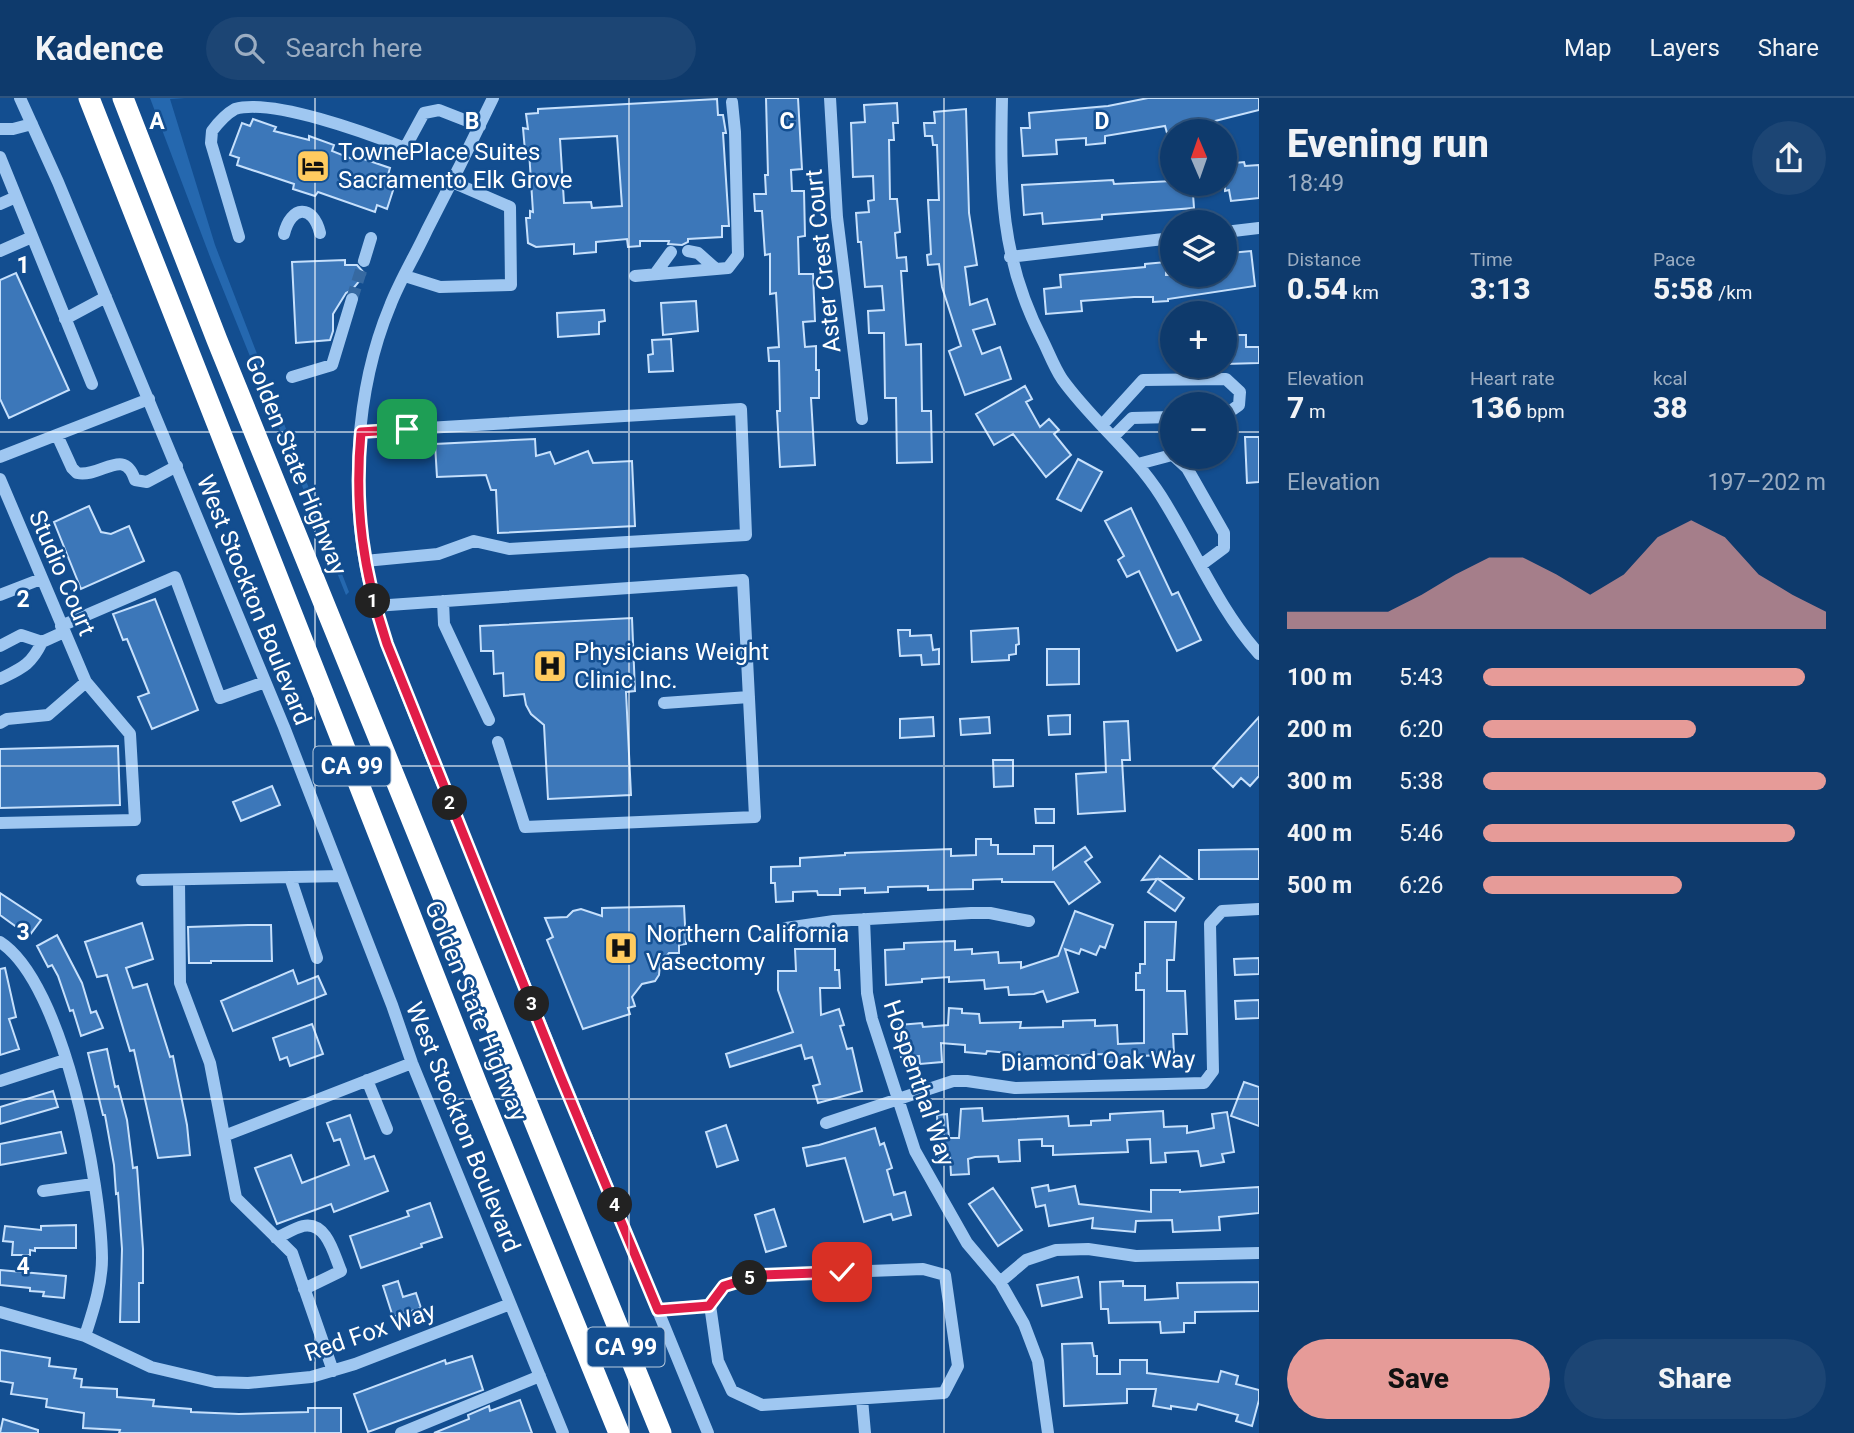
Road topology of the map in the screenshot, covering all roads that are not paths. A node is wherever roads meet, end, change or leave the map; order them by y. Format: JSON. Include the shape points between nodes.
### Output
{"nodes":[{"id":1,"x":20,"y":98,"type":"edge"},
{"id":2,"x":89,"y":98,"type":"edge"},
{"id":3,"x":123,"y":98,"type":"edge"},
{"id":4,"x":134,"y":98,"type":"edge"},
{"id":5,"x":494,"y":98,"type":"edge"},
{"id":6,"x":830,"y":98,"type":"edge"},
{"id":7,"x":1002,"y":98,"type":"edge"},
{"id":8,"x":732,"y":102,"type":"dead end"},
{"id":9,"x":32,"y":124,"type":"junction"},
{"id":10,"x":480,"y":126,"type":"junction"},
{"id":11,"x":0,"y":129,"type":"edge"},
{"id":12,"x":136,"y":133,"type":"junction"},
{"id":13,"x":0,"y":157,"type":"edge"},
{"id":14,"x":452,"y":182,"type":"junction"},
{"id":15,"x":16,"y":197,"type":"junction"},
{"id":16,"x":0,"y":204,"type":"edge"},
{"id":17,"x":1259,"y":228,"type":"edge"},
{"id":18,"x":1237,"y":231,"type":"edge"},
{"id":19,"x":320,"y":233,"type":"dead end"},
{"id":20,"x":284,"y":234,"type":"dead end"},
{"id":21,"x":32,"y":237,"type":"junction"},
{"id":22,"x":239,"y":237,"type":"dead end"},
{"id":23,"x":371,"y":238,"type":"dead end"},
{"id":24,"x":1160,"y":239,"type":"edge"},
{"id":25,"x":0,"y":251,"type":"edge"},
{"id":26,"x":688,"y":251,"type":"dead end"},
{"id":27,"x":671,"y":252,"type":"dead end"},
{"id":28,"x":1010,"y":257,"type":"junction"},
{"id":29,"x":364,"y":261,"type":"tunnel mouth"},
{"id":30,"x":716,"y":269,"type":"junction"},
{"id":31,"x":655,"y":274,"type":"junction"},
{"id":32,"x":404,"y":276,"type":"junction"},
{"id":33,"x":635,"y":276,"type":"dead end"},
{"id":34,"x":106,"y":297,"type":"junction"},
{"id":35,"x":352,"y":299,"type":"tunnel mouth"},
{"id":36,"x":65,"y":319,"type":"junction"},
{"id":37,"x":292,"y":377,"type":"dead end"},
{"id":38,"x":92,"y":384,"type":"dead end"},
{"id":39,"x":149,"y":399,"type":"junction"},
{"id":40,"x":1237,"y":406,"type":"edge"},
{"id":41,"x":1160,"y":417,"type":"edge"},
{"id":42,"x":862,"y":419,"type":"dead end"},
{"id":43,"x":1103,"y":424,"type":"junction"},
{"id":44,"x":361,"y":432,"type":"junction"},
{"id":45,"x":57,"y":435,"type":"junction"},
{"id":46,"x":1114,"y":436,"type":"junction"},
{"id":47,"x":0,"y":457,"type":"edge"},
{"id":48,"x":1160,"y":459,"type":"edge"},
{"id":49,"x":1138,"y":464,"type":"junction"},
{"id":50,"x":177,"y":467,"type":"junction"},
{"id":51,"x":1188,"y":469,"type":"edge"},
{"id":52,"x":0,"y":479,"type":"edge"},
{"id":53,"x":365,"y":561,"type":"junction"},
{"id":54,"x":1201,"y":565,"type":"junction"},
{"id":55,"x":41,"y":579,"type":"junction"},
{"id":56,"x":0,"y":595,"type":"edge"},
{"id":57,"x":443,"y":601,"type":"junction"},
{"id":58,"x":374,"y":606,"type":"junction"},
{"id":59,"x":63,"y":629,"type":"junction"},
{"id":60,"x":42,"y":642,"type":"junction"},
{"id":61,"x":0,"y":646,"type":"edge"},
{"id":62,"x":1259,"y":654,"type":"edge"},
{"id":63,"x":0,"y":679,"type":"edge"},
{"id":64,"x":86,"y":682,"type":"junction"},
{"id":65,"x":265,"y":682,"type":"junction"},
{"id":66,"x":748,"y":698,"type":"junction"},
{"id":67,"x":664,"y":703,"type":"dead end"},
{"id":68,"x":489,"y":720,"type":"dead end"},
{"id":69,"x":0,"y":723,"type":"edge"},
{"id":70,"x":498,"y":742,"type":"dead end"},
{"id":71,"x":0,"y":823,"type":"edge"},
{"id":72,"x":342,"y":876,"type":"junction"},
{"id":73,"x":290,"y":877,"type":"junction"},
{"id":74,"x":142,"y":880,"type":"dead end"},
{"id":75,"x":180,"y":880,"type":"junction"},
{"id":76,"x":1259,"y":909,"type":"edge"},
{"id":77,"x":864,"y":919,"type":"junction"},
{"id":78,"x":1029,"y":921,"type":"dead end"},
{"id":79,"x":786,"y":928,"type":"dead end"},
{"id":80,"x":0,"y":942,"type":"edge"},
{"id":81,"x":317,"y":958,"type":"dead end"},
{"id":82,"x":65,"y":1060,"type":"junction"},
{"id":83,"x":412,"y":1063,"type":"junction"},
{"id":84,"x":367,"y":1080,"type":"junction"},
{"id":85,"x":0,"y":1081,"type":"edge"},
{"id":86,"x":897,"y":1098,"type":"junction"},
{"id":87,"x":826,"y":1123,"type":"dead end"},
{"id":88,"x":387,"y":1129,"type":"dead end"},
{"id":89,"x":224,"y":1136,"type":"junction"},
{"id":90,"x":93,"y":1184,"type":"junction"},
{"id":91,"x":43,"y":1191,"type":"dead end"},
{"id":92,"x":276,"y":1238,"type":"junction"},
{"id":93,"x":1259,"y":1253,"type":"edge"},
{"id":94,"x":1000,"y":1282,"type":"junction"},
{"id":95,"x":304,"y":1289,"type":"junction"},
{"id":96,"x":510,"y":1304,"type":"junction"},
{"id":97,"x":709,"y":1306,"type":"junction"},
{"id":98,"x":658,"y":1310,"type":"junction"},
{"id":99,"x":0,"y":1312,"type":"edge"},
{"id":100,"x":85,"y":1336,"type":"junction"},
{"id":101,"x":333,"y":1371,"type":"junction"},
{"id":102,"x":541,"y":1376,"type":"junction"},
{"id":103,"x":862,"y":1399,"type":"junction"},
{"id":104,"x":401,"y":1433,"type":"edge"},
{"id":105,"x":564,"y":1433,"type":"edge"},
{"id":106,"x":619,"y":1433,"type":"edge"},
{"id":107,"x":661,"y":1433,"type":"edge"},
{"id":108,"x":708,"y":1433,"type":"edge"},
{"id":109,"x":865,"y":1433,"type":"edge"},
{"id":110,"x":1048,"y":1433,"type":"edge"}],
"edges":[{"from":1,"to":9,"type":"street","name":"West Stockton Boulevard"},
{"from":2,"to":106,"type":"highway","name":"Golden State Highway","number":"CA 99"},
{"from":3,"to":12,"type":"highway","name":"Golden State Highway","number":"CA 99"},
{"from":4,"to":12,"type":"highway"},
{"from":5,"to":10,"type":"street"},
{"from":6,"to":42,"type":"street","name":"Aster Crest Court","via":[[837,217]]},
{"from":7,"to":28,"type":"street","via":[[1000,182]]},
{"from":8,"to":30,"type":"street","via":[[738,255],[728,268]]},
{"from":9,"to":11,"type":"street"},
{"from":9,"to":34,"type":"street","name":"West Stockton Boulevard"},
{"from":10,"to":14,"type":"street"},
{"from":10,"to":22,"type":"street","via":[[439,110],[424,113],[405,148],[289,106],[236,108],[212,131],[211,143]]},
{"from":12,"to":107,"type":"highway","name":"Golden State Highway","number":"CA 99"},
{"from":13,"to":15,"type":"street"},
{"from":14,"to":32,"type":"street"},
{"from":14,"to":32,"type":"street","via":[[510,206],[511,285],[440,287]]},
{"from":15,"to":16,"type":"street"},
{"from":15,"to":21,"type":"street"},
{"from":17,"to":18,"type":"street"},
{"from":19,"to":20,"type":"street","via":[[315,218],[300,212],[287,220]]},
{"from":21,"to":25,"type":"street"},
{"from":21,"to":36,"type":"street"},
{"from":23,"to":29,"type":"street"},
{"from":24,"to":28,"type":"street"},
{"from":26,"to":30,"type":"street","via":[[698,253]]},
{"from":27,"to":31,"type":"street"},
{"from":28,"to":43,"type":"street","via":[[1031,318],[1061,377]]},
{"from":30,"to":31,"type":"street"},
{"from":31,"to":33,"type":"street"},
{"from":32,"to":44,"type":"street","via":[[376,345]]},
{"from":34,"to":36,"type":"street"},
{"from":34,"to":39,"type":"street","name":"West Stockton Boulevard"},
{"from":35,"to":37,"type":"street","via":[[332,365]]},
{"from":36,"to":38,"type":"street"},
{"from":39,"to":45,"type":"street"},
{"from":39,"to":50,"type":"street","name":"West Stockton Boulevard"},
{"from":40,"to":43,"type":"street","via":[[1240,392],[1226,379],[1143,380]]},
{"from":41,"to":46,"type":"street","via":[[1132,418]]},
{"from":43,"to":46,"type":"street"},
{"from":44,"to":53,"type":"street","via":[[357,492]]},
{"from":44,"to":53,"type":"street","via":[[741,408],[746,535],[509,549],[474,541],[438,554]]},
{"from":45,"to":47,"type":"street"},
{"from":45,"to":50,"type":"street","via":[[77,473],[121,464],[131,470],[135,480],[147,482]]},
{"from":46,"to":49,"type":"street"},
{"from":48,"to":49,"type":"street"},
{"from":49,"to":54,"type":"street"},
{"from":50,"to":65,"type":"street","name":"West Stockton Boulevard"},
{"from":51,"to":54,"type":"street","via":[[1224,533],[1224,548]]},
{"from":52,"to":55,"type":"street","name":"Studio Court"},
{"from":53,"to":58,"type":"street"},
{"from":54,"to":62,"type":"street","via":[[1235,624]]},
{"from":55,"to":56,"type":"street"},
{"from":55,"to":59,"type":"street","name":"Studio Court"},
{"from":57,"to":58,"type":"street"},
{"from":57,"to":66,"type":"street","via":[[743,580]]},
{"from":57,"to":68,"type":"street","via":[[444,624]]},
{"from":58,"to":98,"type":"street"},
{"from":59,"to":60,"type":"street"},
{"from":59,"to":64,"type":"street","name":"Studio Court"},
{"from":59,"to":65,"type":"street","via":[[175,577],[220,698]]},
{"from":60,"to":61,"type":"street","via":[[21,635]]},
{"from":60,"to":63,"type":"street","via":[[35,657]]},
{"from":64,"to":69,"type":"street","via":[[48,715]]},
{"from":64,"to":71,"type":"street","name":"Studio Court","via":[[130,734],[135,820]]},
{"from":65,"to":72,"type":"street","name":"West Stockton Boulevard"},
{"from":66,"to":67,"type":"street"},
{"from":66,"to":70,"type":"street","via":[[755,817],[526,827]]},
{"from":72,"to":73,"type":"street"},
{"from":72,"to":83,"type":"street","name":"West Stockton Boulevard"},
{"from":73,"to":75,"type":"street"},
{"from":73,"to":81,"type":"street"},
{"from":74,"to":75,"type":"street"},
{"from":75,"to":89,"type":"street","via":[[180,983],[210,1063]]},
{"from":76,"to":86,"type":"street","name":"Diamond Oak Way","via":[[1222,911],[1210,924],[1213,1071],[1204,1083],[1015,1088],[953,1081]]},
{"from":77,"to":78,"type":"street","via":[[990,913]]},
{"from":77,"to":79,"type":"street"},
{"from":77,"to":86,"type":"street","name":"Hospenthal Way","via":[[867,993]]},
{"from":80,"to":82,"type":"street","via":[[34,979]]},
{"from":82,"to":85,"type":"street"},
{"from":82,"to":90,"type":"street","via":[[82,1115]]},
{"from":83,"to":84,"type":"street"},
{"from":83,"to":96,"type":"street","name":"West Stockton Boulevard"},
{"from":84,"to":88,"type":"street"},
{"from":84,"to":89,"type":"street"},
{"from":86,"to":87,"type":"street","name":"Diamond Oak Way"},
{"from":86,"to":94,"type":"street","name":"Hospenthal Way","via":[[932,1184],[967,1243]]},
{"from":89,"to":92,"type":"street","via":[[236,1198]]},
{"from":90,"to":91,"type":"street"},
{"from":90,"to":100,"type":"street","via":[[102,1260]]},
{"from":92,"to":95,"type":"street","via":[[292,1253]]},
{"from":92,"to":95,"type":"street","via":[[305,1226],[323,1231],[341,1271]]},
{"from":93,"to":94,"type":"street","via":[[1136,1256],[1064,1249],[1026,1260]]},
{"from":94,"to":110,"type":"street","name":"Hospenthal Way","via":[[1038,1361]]},
{"from":95,"to":101,"type":"street"},
{"from":96,"to":101,"type":"street","name":"Red Fox Way"},
{"from":96,"to":102,"type":"street","name":"West Stockton Boulevard"},
{"from":97,"to":98,"type":"street"},
{"from":97,"to":103,"type":"street","via":[[718,1361],[732,1391],[762,1405]]},
{"from":97,"to":103,"type":"street","via":[[724,1286],[760,1275],[923,1269],[945,1275],[958,1366],[944,1393]]},
{"from":98,"to":108,"type":"street"},
{"from":99,"to":100,"type":"street","name":"Red Fox Way"},
{"from":100,"to":101,"type":"street","name":"Red Fox Way","via":[[151,1367],[215,1382],[279,1382]]},
{"from":102,"to":104,"type":"street"},
{"from":102,"to":105,"type":"street","name":"West Stockton Boulevard"},
{"from":103,"to":109,"type":"street"}]}
